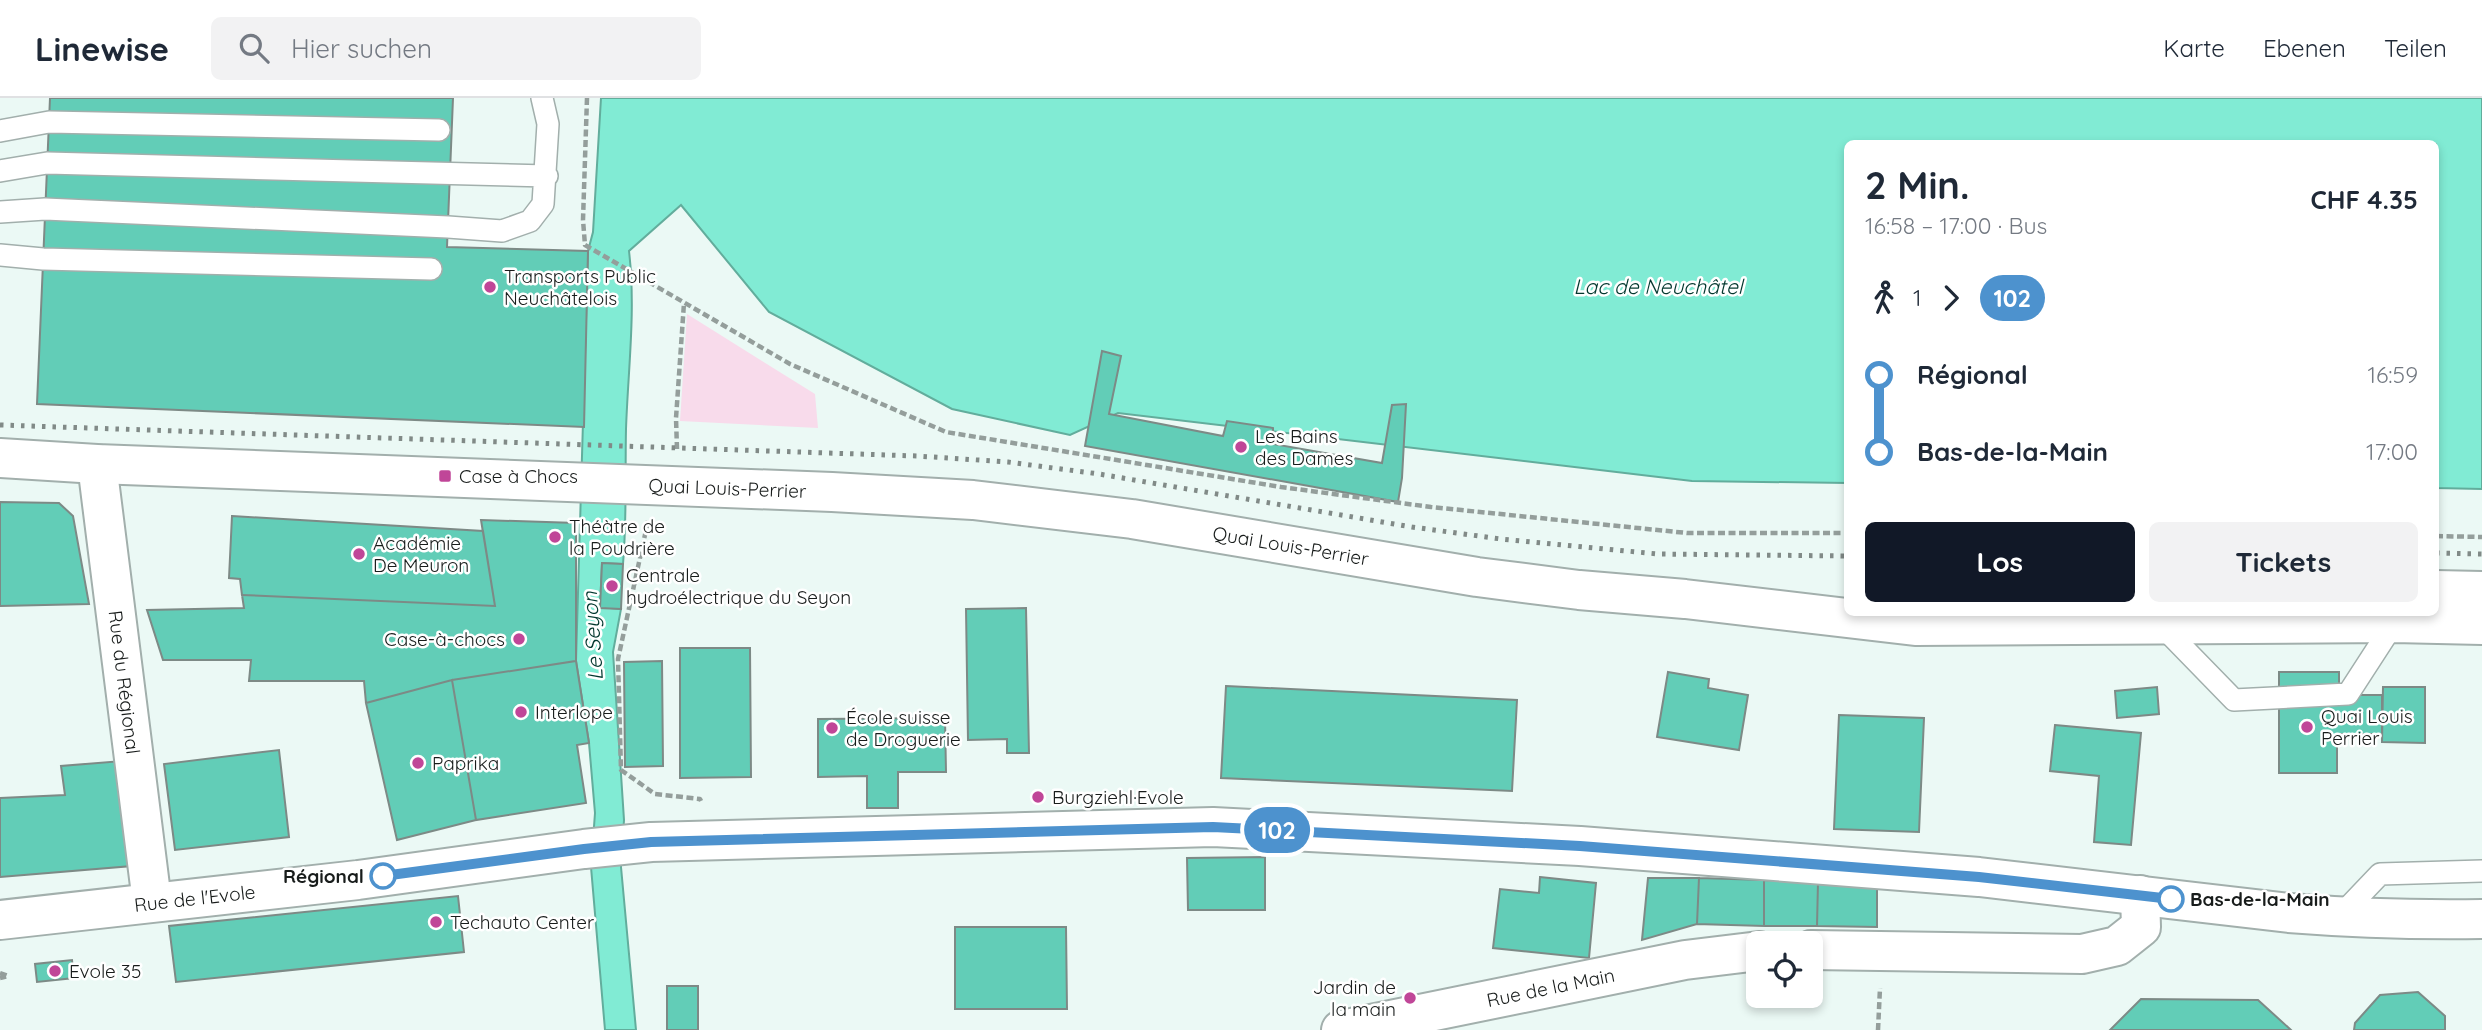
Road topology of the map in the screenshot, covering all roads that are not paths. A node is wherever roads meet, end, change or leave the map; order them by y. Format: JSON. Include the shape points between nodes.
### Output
{"nodes":[{"id":1,"x":542,"y":98,"type":"edge"},
{"id":2,"x":439,"y":130,"type":"dead end"},
{"id":3,"x":0,"y":131,"type":"edge"},
{"id":4,"x":0,"y":171,"type":"edge"},
{"id":5,"x":547,"y":176,"type":"junction"},
{"id":6,"x":0,"y":212,"type":"edge"},
{"id":7,"x":0,"y":255,"type":"edge"},
{"id":8,"x":431,"y":268,"type":"dead end"},
{"id":9,"x":0,"y":458,"type":"edge"},
{"id":10,"x":97,"y":464,"type":"junction"},
{"id":11,"x":2439,"y":590,"type":"edge"},
{"id":12,"x":2482,"y":591,"type":"edge"},
{"id":13,"x":1844,"y":594,"type":"edge"},
{"id":14,"x":1685,"y":599,"type":"junction"},
{"id":15,"x":2394,"y":623,"type":"junction"},
{"id":16,"x":2160,"y":624,"type":"junction"},
{"id":17,"x":2482,"y":625,"type":"edge"},
{"id":18,"x":2482,"y":871,"type":"edge"},
{"id":19,"x":2140,"y":895,"type":"junction"},
{"id":20,"x":152,"y":902,"type":"junction"},
{"id":21,"x":2339,"y":917,"type":"junction"},
{"id":22,"x":2482,"y":919,"type":"edge"},
{"id":23,"x":0,"y":920,"type":"edge"},
{"id":24,"x":1823,"y":950,"type":"edge"},
{"id":25,"x":1746,"y":953,"type":"edge"},
{"id":26,"x":1341,"y":1030,"type":"edge"}],
"edges":[{"from":1,"to":5,"type":"lane","via":[[548,124]]},
{"from":2,"to":3,"type":"lane","via":[[49,122]]},
{"from":4,"to":5,"type":"lane","via":[[47,163]]},
{"from":5,"to":6,"type":"lane","via":[[544,204],[530,221],[502,231],[59,210]]},
{"from":7,"to":8,"type":"lane"},
{"from":9,"to":10,"type":"street","name":"Quai Louis-Perrier"},
{"from":10,"to":14,"type":"street","name":"Quai Louis-Perrier","via":[[973,500],[1132,519],[1477,577]]},
{"from":10,"to":20,"type":"street","name":"Rue du Régional"},
{"from":11,"to":12,"type":"street"},
{"from":13,"to":14,"type":"street"},
{"from":14,"to":16,"type":"street","name":"Quai Louis-Perrier","via":[[1915,626]]},
{"from":15,"to":16,"type":"street","name":"Quai Louis-Perrier"},
{"from":15,"to":16,"type":"lane","via":[[2348,694],[2234,701]]},
{"from":15,"to":17,"type":"street","name":"Quai Louis-Perrier"},
{"from":18,"to":21,"type":"lane","via":[[2380,874]]},
{"from":19,"to":20,"type":"street","name":"Rue de l'Evole","via":[[1979,877],[1580,846],[1213,827],[635,844]]},
{"from":19,"to":21,"type":"street","name":"Rue de l'Evole"},
{"from":19,"to":24,"type":"street","via":[[2141,927],[2118,946],[2082,954]]},
{"from":20,"to":23,"type":"street","name":"Rue de l'Evole"},
{"from":21,"to":22,"type":"street","name":"Rue de l'Evole"},
{"from":25,"to":26,"type":"street","name":"Rue de la Main","via":[[1672,962]]}]}
